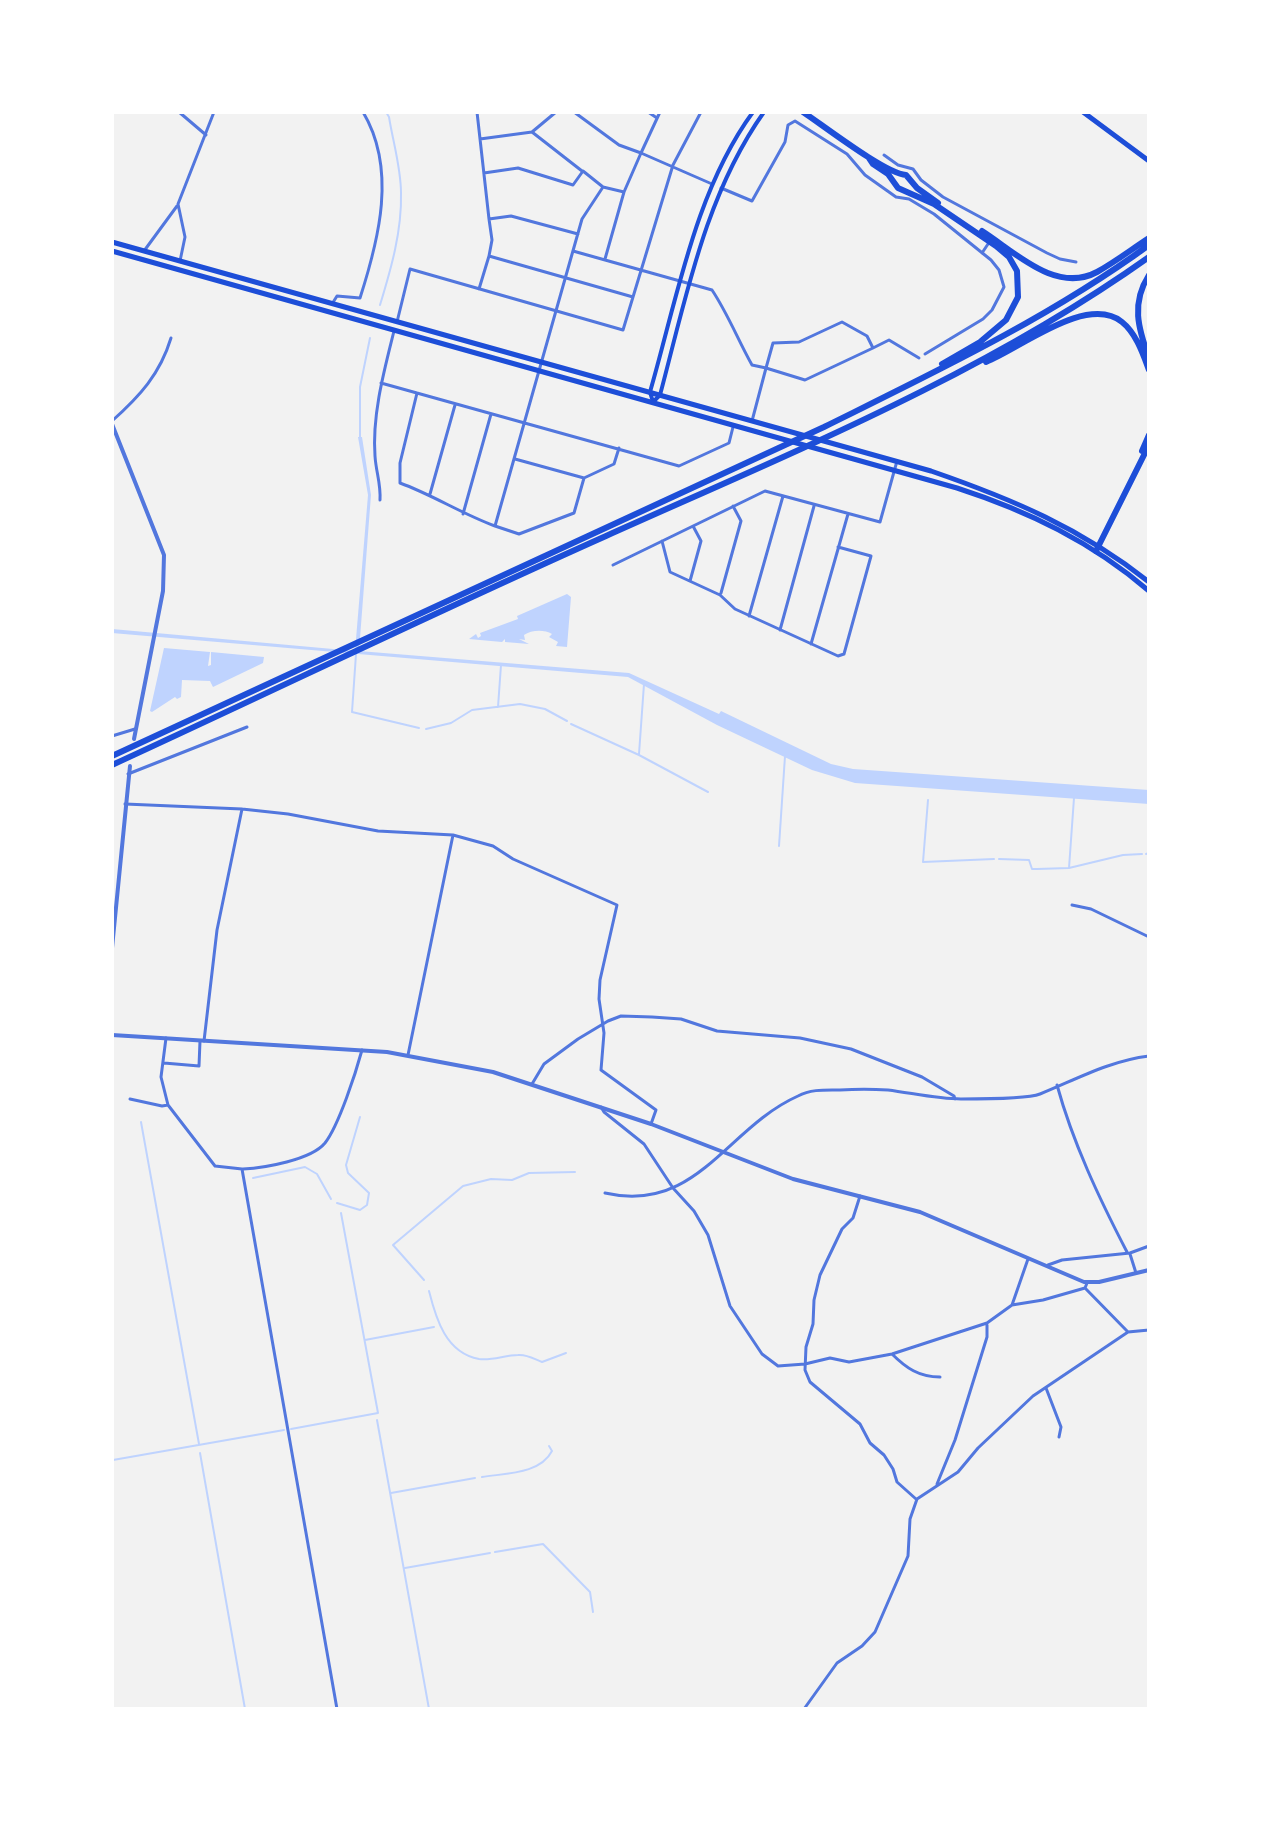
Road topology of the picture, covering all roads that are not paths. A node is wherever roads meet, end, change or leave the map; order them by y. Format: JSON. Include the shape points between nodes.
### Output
{"nodes":[{"id":1,"x":179,"y":112,"type":"edge"},
{"id":2,"x":214,"y":112,"type":"edge"},
{"id":3,"x":363,"y":112,"type":"edge"},
{"id":4,"x":477,"y":112,"type":"edge"},
{"id":5,"x":556,"y":112,"type":"edge"},
{"id":6,"x":574,"y":112,"type":"edge"},
{"id":7,"x":648,"y":112,"type":"edge"},
{"id":8,"x":660,"y":112,"type":"edge"},
{"id":9,"x":701,"y":112,"type":"edge"},
{"id":10,"x":753,"y":112,"type":"edge"},
{"id":11,"x":764,"y":112,"type":"edge"},
{"id":12,"x":803,"y":112,"type":"edge"},
{"id":13,"x":1083,"y":112,"type":"edge"},
{"id":14,"x":657,"y":118,"type":"junction"},
{"id":15,"x":532,"y":132,"type":"junction"},
{"id":16,"x":206,"y":135,"type":"junction"},
{"id":17,"x":480,"y":139,"type":"junction"},
{"id":18,"x":641,"y":153,"type":"junction"},
{"id":19,"x":884,"y":155,"type":"dead end"},
{"id":20,"x":869,"y":158,"type":"junction"},
{"id":21,"x":1149,"y":161,"type":"edge"},
{"id":22,"x":673,"y":165,"type":"junction"},
{"id":23,"x":583,"y":171,"type":"junction"},
{"id":24,"x":484,"y":173,"type":"junction"},
{"id":25,"x":712,"y":184,"type":"junction"},
{"id":26,"x":603,"y":187,"type":"junction"},
{"id":27,"x":721,"y":188,"type":"junction"},
{"id":28,"x":624,"y":192,"type":"junction"},
{"id":29,"x":178,"y":204,"type":"junction"},
{"id":30,"x":489,"y":219,"type":"junction"},
{"id":31,"x":1000,"y":227,"type":"junction"},
{"id":32,"x":578,"y":234,"type":"junction"},
{"id":33,"x":995,"y":234,"type":"dead end"},
{"id":34,"x":1149,"y":238,"type":"edge"},
{"id":35,"x":112,"y":242,"type":"edge"},
{"id":36,"x":988,"y":244,"type":"dead end"},
{"id":37,"x":1149,"y":245,"type":"edge"},
{"id":38,"x":112,"y":251,"type":"edge"},
{"id":39,"x":144,"y":251,"type":"junction"},
{"id":40,"x":573,"y":251,"type":"junction"},
{"id":41,"x":982,"y":253,"type":"junction"},
{"id":42,"x":489,"y":256,"type":"junction"},
{"id":43,"x":1149,"y":257,"type":"edge"},
{"id":44,"x":605,"y":260,"type":"junction"},
{"id":45,"x":180,"y":261,"type":"junction"},
{"id":46,"x":1076,"y":262,"type":"dead end"},
{"id":47,"x":641,"y":269,"type":"junction"},
{"id":48,"x":1149,"y":275,"type":"edge"},
{"id":49,"x":566,"y":278,"type":"junction"},
{"id":50,"x":682,"y":281,"type":"junction"},
{"id":51,"x":690,"y":284,"type":"junction"},
{"id":52,"x":479,"y":289,"type":"junction"},
{"id":53,"x":633,"y":297,"type":"junction"},
{"id":54,"x":332,"y":304,"type":"junction"},
{"id":55,"x":556,"y":311,"type":"junction"},
{"id":56,"x":397,"y":322,"type":"junction"},
{"id":57,"x":394,"y":331,"type":"junction"},
{"id":58,"x":171,"y":338,"type":"dead end"},
{"id":59,"x":873,"y":348,"type":"junction"},
{"id":60,"x":925,"y":354,"type":"dead end"},
{"id":61,"x":919,"y":358,"type":"dead end"},
{"id":62,"x":1149,"y":358,"type":"edge"},
{"id":63,"x":542,"y":363,"type":"junction"},
{"id":64,"x":766,"y":368,"type":"junction"},
{"id":65,"x":1149,"y":370,"type":"edge"},
{"id":66,"x":540,"y":371,"type":"junction"},
{"id":67,"x":959,"y":372,"type":"junction"},
{"id":68,"x":381,"y":383,"type":"junction"},
{"id":69,"x":650,"y":392,"type":"junction"},
{"id":70,"x":417,"y":393,"type":"junction"},
{"id":71,"x":660,"y":395,"type":"junction"},
{"id":72,"x":653,"y":402,"type":"junction"},
{"id":73,"x":455,"y":403,"type":"junction"},
{"id":74,"x":491,"y":413,"type":"junction"},
{"id":75,"x":840,"y":419,"type":"junction"},
{"id":76,"x":752,"y":421,"type":"junction"},
{"id":77,"x":112,"y":422,"type":"edge"},
{"id":78,"x":525,"y":422,"type":"junction"},
{"id":79,"x":734,"y":425,"type":"junction"},
{"id":80,"x":1149,"y":435,"type":"edge"},
{"id":81,"x":1149,"y":445,"type":"edge"},
{"id":82,"x":619,"y":448,"type":"junction"},
{"id":83,"x":515,"y":459,"type":"junction"},
{"id":84,"x":897,"y":461,"type":"junction"},
{"id":85,"x":1139,"y":462,"type":"junction"},
{"id":86,"x":895,"y":470,"type":"junction"},
{"id":87,"x":584,"y":478,"type":"junction"},
{"id":88,"x":430,"y":494,"type":"junction"},
{"id":89,"x":783,"y":496,"type":"junction"},
{"id":90,"x":380,"y":500,"type":"dead end"},
{"id":91,"x":815,"y":505,"type":"junction"},
{"id":92,"x":733,"y":506,"type":"junction"},
{"id":93,"x":463,"y":514,"type":"junction"},
{"id":94,"x":848,"y":514,"type":"junction"},
{"id":95,"x":495,"y":526,"type":"junction"},
{"id":96,"x":693,"y":526,"type":"junction"},
{"id":97,"x":662,"y":541,"type":"junction"},
{"id":98,"x":838,"y":547,"type":"junction"},
{"id":99,"x":1097,"y":548,"type":"junction"},
{"id":100,"x":613,"y":565,"type":"dead end"},
{"id":101,"x":690,"y":581,"type":"junction"},
{"id":102,"x":1149,"y":582,"type":"edge"},
{"id":103,"x":1149,"y":591,"type":"edge"},
{"id":104,"x":720,"y":595,"type":"junction"},
{"id":105,"x":749,"y":616,"type":"junction"},
{"id":106,"x":780,"y":630,"type":"junction"},
{"id":107,"x":811,"y":644,"type":"junction"},
{"id":108,"x":247,"y":727,"type":"dead end"},
{"id":109,"x":137,"y":728,"type":"junction"},
{"id":110,"x":112,"y":736,"type":"edge"},
{"id":111,"x":134,"y":739,"type":"dead end"},
{"id":112,"x":112,"y":756,"type":"edge"},
{"id":113,"x":112,"y":765,"type":"edge"},
{"id":114,"x":130,"y":766,"type":"dead end"},
{"id":115,"x":128,"y":774,"type":"junction"},
{"id":116,"x":125,"y":804,"type":"junction"},
{"id":117,"x":242,"y":809,"type":"junction"},
{"id":118,"x":453,"y":835,"type":"junction"},
{"id":119,"x":1072,"y":905,"type":"dead end"},
{"id":120,"x":1149,"y":937,"type":"edge"},
{"id":121,"x":112,"y":948,"type":"edge"},
{"id":122,"x":603,"y":1024,"type":"junction"},
{"id":123,"x":112,"y":1035,"type":"edge"},
{"id":124,"x":166,"y":1038,"type":"junction"},
{"id":125,"x":202,"y":1041,"type":"junction"},
{"id":126,"x":362,"y":1050,"type":"junction"},
{"id":127,"x":408,"y":1055,"type":"junction"},
{"id":128,"x":1149,"y":1056,"type":"edge"},
{"id":129,"x":162,"y":1062,"type":"junction"},
{"id":130,"x":532,"y":1084,"type":"junction"},
{"id":131,"x":1057,"y":1085,"type":"junction"},
{"id":132,"x":130,"y":1099,"type":"dead end"},
{"id":133,"x":955,"y":1099,"type":"junction"},
{"id":134,"x":168,"y":1105,"type":"junction"},
{"id":135,"x":601,"y":1107,"type":"junction"},
{"id":136,"x":651,"y":1124,"type":"junction"},
{"id":137,"x":725,"y":1151,"type":"junction"},
{"id":138,"x":242,"y":1169,"type":"junction"},
{"id":139,"x":673,"y":1188,"type":"junction"},
{"id":140,"x":605,"y":1193,"type":"dead end"},
{"id":141,"x":860,"y":1196,"type":"junction"},
{"id":142,"x":1149,"y":1246,"type":"edge"},
{"id":143,"x":1129,"y":1252,"type":"junction"},
{"id":144,"x":1028,"y":1259,"type":"junction"},
{"id":145,"x":1046,"y":1267,"type":"junction"},
{"id":146,"x":1149,"y":1270,"type":"edge"},
{"id":147,"x":1136,"y":1273,"type":"junction"},
{"id":148,"x":1086,"y":1285,"type":"junction"},
{"id":149,"x":1012,"y":1305,"type":"junction"},
{"id":150,"x":987,"y":1323,"type":"junction"},
{"id":151,"x":1149,"y":1330,"type":"edge"},
{"id":152,"x":1128,"y":1332,"type":"junction"},
{"id":153,"x":892,"y":1354,"type":"junction"},
{"id":154,"x":805,"y":1364,"type":"junction"},
{"id":155,"x":940,"y":1377,"type":"dead end"},
{"id":156,"x":1045,"y":1388,"type":"junction"},
{"id":157,"x":1059,"y":1437,"type":"dead end"},
{"id":158,"x":937,"y":1484,"type":"junction"},
{"id":159,"x":917,"y":1499,"type":"junction"},
{"id":160,"x":337,"y":1709,"type":"edge"},
{"id":161,"x":804,"y":1709,"type":"edge"}],
"edges":[{"from":1,"to":16,"type":"street"},
{"from":2,"to":16,"type":"street"},
{"from":3,"to":54,"type":"street","via":[[378,144],[382,172],[377,247],[360,298],[337,296]]},
{"from":4,"to":17,"type":"street"},
{"from":5,"to":15,"type":"street"},
{"from":6,"to":18,"type":"street","via":[[619,145]]},
{"from":7,"to":14,"type":"street"},
{"from":8,"to":14,"type":"street"},
{"from":9,"to":22,"type":"street"},
{"from":10,"to":25,"type":"main road"},
{"from":11,"to":27,"type":"main road"},
{"from":12,"to":20,"type":"highway"},
{"from":13,"to":21,"type":"main road"},
{"from":14,"to":18,"type":"street"},
{"from":15,"to":17,"type":"street"},
{"from":15,"to":23,"type":"street"},
{"from":16,"to":29,"type":"street"},
{"from":17,"to":24,"type":"street"},
{"from":18,"to":22,"type":"street"},
{"from":18,"to":28,"type":"street"},
{"from":19,"to":31,"type":"street","via":[[913,169],[943,197]]},
{"from":20,"to":34,"type":"highway","via":[[906,175],[935,201],[1056,277],[1096,273]]},
{"from":20,"to":75,"type":"highway","via":[[898,188],[934,204],[1002,251],[1017,271],[1019,289],[1006,320],[980,342]]},
{"from":22,"to":25,"type":"street"},
{"from":22,"to":47,"type":"street"},
{"from":23,"to":24,"type":"street","via":[[573,185],[518,168]]},
{"from":23,"to":26,"type":"street"},
{"from":24,"to":30,"type":"street"},
{"from":25,"to":50,"type":"main road"},
{"from":26,"to":28,"type":"street"},
{"from":26,"to":32,"type":"street"},
{"from":27,"to":41,"type":"street","via":[[752,201],[785,142],[788,125],[795,121],[847,154],[885,190],[934,214]]},
{"from":27,"to":51,"type":"main road"},
{"from":28,"to":44,"type":"street"},
{"from":29,"to":39,"type":"street"},
{"from":29,"to":45,"type":"street","via":[[185,237]]},
{"from":30,"to":32,"type":"street","via":[[511,216]]},
{"from":30,"to":42,"type":"street"},
{"from":31,"to":33,"type":"street"},
{"from":31,"to":46,"type":"street"},
{"from":32,"to":40,"type":"street"},
{"from":35,"to":39,"type":"main road"},
{"from":36,"to":41,"type":"street"},
{"from":37,"to":75,"type":"highway","via":[[984,346]]},
{"from":38,"to":57,"type":"main road"},
{"from":39,"to":45,"type":"main road"},
{"from":40,"to":44,"type":"street"},
{"from":40,"to":49,"type":"street"},
{"from":41,"to":60,"type":"street","via":[[1004,279],[998,302],[983,319]]},
{"from":42,"to":49,"type":"street"},
{"from":42,"to":52,"type":"street"},
{"from":43,"to":67,"type":"highway"},
{"from":44,"to":47,"type":"street"},
{"from":45,"to":54,"type":"main road"},
{"from":47,"to":50,"type":"street"},
{"from":47,"to":53,"type":"street"},
{"from":48,"to":62,"type":"highway","via":[[1137,313]]},
{"from":49,"to":53,"type":"street"},
{"from":49,"to":55,"type":"street"},
{"from":50,"to":51,"type":"street"},
{"from":50,"to":69,"type":"main road"},
{"from":51,"to":64,"type":"street","via":[[712,290],[752,365]]},
{"from":51,"to":71,"type":"main road"},
{"from":52,"to":55,"type":"street"},
{"from":52,"to":56,"type":"street","via":[[410,269]]},
{"from":53,"to":55,"type":"street","via":[[623,330]]},
{"from":54,"to":56,"type":"main road"},
{"from":55,"to":63,"type":"street"},
{"from":56,"to":63,"type":"main road"},
{"from":57,"to":66,"type":"main road"},
{"from":57,"to":68,"type":"street"},
{"from":58,"to":77,"type":"street","via":[[153,379]]},
{"from":59,"to":61,"type":"street","via":[[889,340]]},
{"from":59,"to":64,"type":"street","via":[[805,380]]},
{"from":59,"to":64,"type":"street","via":[[867,336],[842,322],[799,342],[773,343]]},
{"from":63,"to":66,"type":"street"},
{"from":63,"to":69,"type":"main road"},
{"from":64,"to":76,"type":"street"},
{"from":65,"to":67,"type":"highway","via":[[1129,330],[1099,313],[1061,324]]},
{"from":66,"to":72,"type":"main road"},
{"from":66,"to":78,"type":"street"},
{"from":67,"to":113,"type":"highway"},
{"from":68,"to":70,"type":"street"},
{"from":68,"to":90,"type":"street","via":[[375,458]]},
{"from":69,"to":71,"type":"main road"},
{"from":69,"to":72,"type":"main road"},
{"from":70,"to":73,"type":"street"},
{"from":70,"to":88,"type":"street","via":[[400,483]]},
{"from":71,"to":72,"type":"main road"},
{"from":71,"to":76,"type":"main road"},
{"from":72,"to":79,"type":"main road"},
{"from":73,"to":74,"type":"street"},
{"from":73,"to":88,"type":"street"},
{"from":74,"to":78,"type":"street"},
{"from":74,"to":93,"type":"street"},
{"from":75,"to":112,"type":"highway"},
{"from":76,"to":84,"type":"main road"},
{"from":77,"to":109,"type":"street","via":[[164,555],[165,578]]},
{"from":78,"to":82,"type":"street"},
{"from":78,"to":83,"type":"street"},
{"from":79,"to":82,"type":"street","via":[[729,443],[679,466]]},
{"from":79,"to":86,"type":"main road"},
{"from":80,"to":85,"type":"highway"},
{"from":81,"to":85,"type":"highway"},
{"from":82,"to":87,"type":"street","via":[[614,464]]},
{"from":83,"to":87,"type":"street"},
{"from":83,"to":95,"type":"street"},
{"from":84,"to":86,"type":"street"},
{"from":84,"to":99,"type":"main road","via":[[1018,502]]},
{"from":85,"to":99,"type":"highway"},
{"from":86,"to":94,"type":"street","via":[[880,522]]},
{"from":86,"to":99,"type":"main road","via":[[1013,508]]},
{"from":87,"to":95,"type":"street","via":[[574,513],[519,534]]},
{"from":88,"to":93,"type":"street"},
{"from":89,"to":91,"type":"street"},
{"from":89,"to":92,"type":"street","via":[[765,491]]},
{"from":89,"to":105,"type":"street"},
{"from":91,"to":94,"type":"street"},
{"from":91,"to":106,"type":"street"},
{"from":92,"to":96,"type":"street"},
{"from":92,"to":104,"type":"street","via":[[741,521]]},
{"from":93,"to":95,"type":"street"},
{"from":94,"to":98,"type":"street"},
{"from":96,"to":97,"type":"street"},
{"from":96,"to":101,"type":"street","via":[[701,541]]},
{"from":97,"to":100,"type":"street"},
{"from":97,"to":101,"type":"street","via":[[670,572]]},
{"from":98,"to":107,"type":"street"},
{"from":98,"to":107,"type":"street","via":[[871,556],[844,654]]},
{"from":99,"to":102,"type":"main road"},
{"from":99,"to":103,"type":"main road"},
{"from":101,"to":104,"type":"street"},
{"from":104,"to":105,"type":"street"},
{"from":105,"to":106,"type":"street"},
{"from":106,"to":107,"type":"street"},
{"from":108,"to":115,"type":"street"},
{"from":109,"to":110,"type":"street"},
{"from":109,"to":111,"type":"street"},
{"from":114,"to":115,"type":"street"},
{"from":115,"to":116,"type":"street"},
{"from":116,"to":117,"type":"street"},
{"from":116,"to":121,"type":"street"},
{"from":117,"to":118,"type":"street","via":[[378,831]]},
{"from":117,"to":125,"type":"street","via":[[217,930]]},
{"from":118,"to":122,"type":"street","via":[[493,846],[617,905],[600,980]]},
{"from":118,"to":127,"type":"street"},
{"from":119,"to":120,"type":"street"},
{"from":122,"to":130,"type":"street","via":[[544,1064]]},
{"from":122,"to":133,"type":"street","via":[[621,1016],[668,1017],[731,1033],[800,1038],[851,1049],[911,1072]]},
{"from":122,"to":136,"type":"street","via":[[601,1070],[656,1110]]},
{"from":123,"to":124,"type":"street"},
{"from":124,"to":125,"type":"street"},
{"from":124,"to":129,"type":"street"},
{"from":125,"to":126,"type":"street"},
{"from":125,"to":129,"type":"street","via":[[199,1066]]},
{"from":126,"to":127,"type":"street"},
{"from":126,"to":138,"type":"street","via":[[324,1144],[278,1163]]},
{"from":127,"to":130,"type":"street"},
{"from":128,"to":131,"type":"street","via":[[1113,1062]]},
{"from":129,"to":134,"type":"street"},
{"from":130,"to":135,"type":"street"},
{"from":131,"to":133,"type":"street","via":[[1038,1094]]},
{"from":131,"to":143,"type":"street","via":[[1086,1168]]},
{"from":132,"to":134,"type":"street"},
{"from":133,"to":137,"type":"street","via":[[878,1089],[812,1091],[759,1119]]},
{"from":134,"to":138,"type":"street","via":[[215,1166]]},
{"from":135,"to":136,"type":"street"},
{"from":135,"to":139,"type":"street","via":[[644,1144]]},
{"from":136,"to":137,"type":"street"},
{"from":137,"to":139,"type":"street"},
{"from":137,"to":141,"type":"street","via":[[793,1179]]},
{"from":138,"to":160,"type":"street"},
{"from":139,"to":140,"type":"street","via":[[633,1197]]},
{"from":139,"to":154,"type":"street","via":[[704,1228],[730,1306],[762,1354],[778,1366]]},
{"from":141,"to":144,"type":"street","via":[[930,1216]]},
{"from":141,"to":154,"type":"street","via":[[820,1275]]},
{"from":142,"to":143,"type":"street"},
{"from":143,"to":145,"type":"street"},
{"from":143,"to":147,"type":"street"},
{"from":144,"to":145,"type":"street"},
{"from":144,"to":149,"type":"street"},
{"from":145,"to":148,"type":"street"},
{"from":146,"to":147,"type":"street"},
{"from":147,"to":148,"type":"street"},
{"from":148,"to":149,"type":"street"},
{"from":148,"to":152,"type":"street"},
{"from":149,"to":150,"type":"street"},
{"from":150,"to":153,"type":"street"},
{"from":150,"to":158,"type":"street","via":[[987,1337]]},
{"from":151,"to":152,"type":"street"},
{"from":152,"to":156,"type":"street"},
{"from":153,"to":154,"type":"street"},
{"from":153,"to":155,"type":"street","via":[[918,1373]]},
{"from":154,"to":159,"type":"street","via":[[810,1382],[860,1424],[897,1482]]},
{"from":156,"to":157,"type":"street","via":[[1061,1427]]},
{"from":156,"to":158,"type":"street","via":[[958,1472]]},
{"from":158,"to":159,"type":"street"},
{"from":159,"to":161,"type":"street","via":[[908,1556],[875,1632],[837,1663]]}]}
